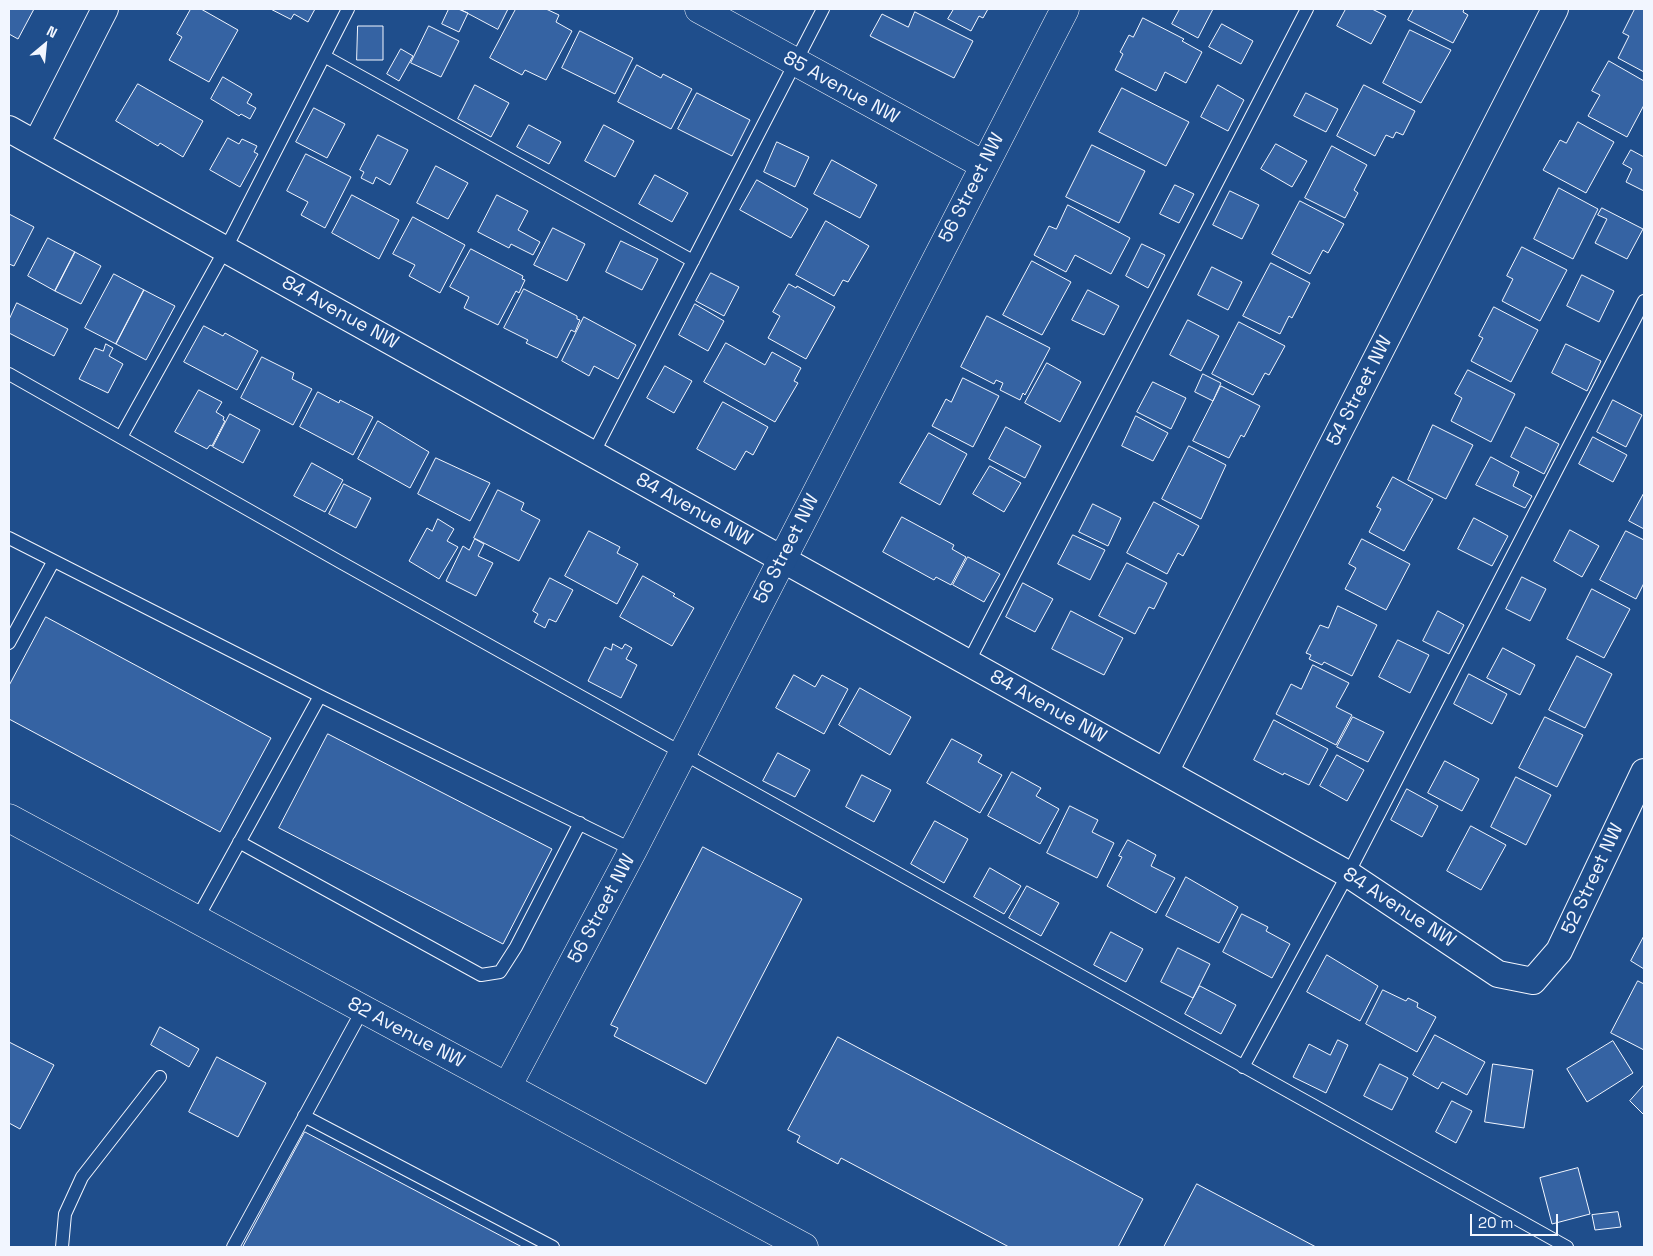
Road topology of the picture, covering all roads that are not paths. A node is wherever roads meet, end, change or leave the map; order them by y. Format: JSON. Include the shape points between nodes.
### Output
{"nodes":[{"id":1,"x":105,"y":9,"type":"edge"},
{"id":2,"x":348,"y":9,"type":"edge"},
{"id":3,"x":699,"y":9,"type":"edge"},
{"id":4,"x":823,"y":9,"type":"edge"},
{"id":5,"x":1065,"y":9,"type":"edge"},
{"id":6,"x":1307,"y":9,"type":"edge"},
{"id":7,"x":1555,"y":9,"type":"edge"},
{"id":8,"x":324,"y":56,"type":"junction"},
{"id":9,"x":795,"y":64,"type":"junction"},
{"id":10,"x":9,"y":129,"type":"edge"},
{"id":11,"x":36,"y":144,"type":"junction"},
{"id":12,"x":984,"y":165,"type":"junction"},
{"id":13,"x":225,"y":250,"type":"junction"},
{"id":14,"x":693,"y":261,"type":"junction"},
{"id":15,"x":1644,"y":301,"type":"edge"},
{"id":16,"x":9,"y":374,"type":"edge"},
{"id":17,"x":121,"y":437,"type":"junction"},
{"id":18,"x":593,"y":454,"type":"junction"},
{"id":19,"x":9,"y":538,"type":"edge"},
{"id":20,"x":782,"y":559,"type":"junction"},
{"id":21,"x":53,"y":562,"type":"junction"},
{"id":22,"x":9,"y":643,"type":"edge"},
{"id":23,"x":968,"y":663,"type":"junction"},
{"id":24,"x":320,"y":696,"type":"junction"},
{"id":25,"x":683,"y":752,"type":"junction"},
{"id":26,"x":1165,"y":772,"type":"junction"},
{"id":27,"x":1644,"y":772,"type":"edge"},
{"id":28,"x":9,"y":818,"type":"edge"},
{"id":29,"x":580,"y":823,"type":"junction"},
{"id":30,"x":239,"y":842,"type":"junction"},
{"id":31,"x":633,"y":850,"type":"junction"},
{"id":32,"x":1348,"y":874,"type":"junction"},
{"id":33,"x":197,"y":919,"type":"junction"},
{"id":34,"x":1533,"y":981,"type":"joint"},
{"id":35,"x":363,"y":1009,"type":"junction"},
{"id":36,"x":1243,"y":1067,"type":"junction"},
{"id":37,"x":160,"y":1077,"type":"dead end"},
{"id":38,"x":507,"y":1087,"type":"junction"},
{"id":39,"x":304,"y":1116,"type":"junction"},
{"id":40,"x":62,"y":1247,"type":"edge"},
{"id":41,"x":233,"y":1247,"type":"edge"},
{"id":42,"x":554,"y":1247,"type":"edge"},
{"id":43,"x":804,"y":1247,"type":"edge"},
{"id":44,"x":1568,"y":1247,"type":"edge"}],
"edges":[{"from":1,"to":11,"type":"street"},
{"from":2,"to":8,"type":"lane"},
{"from":3,"to":9,"type":"street","name":"85 Avenue NW"},
{"from":4,"to":9,"type":"lane"},
{"from":5,"to":12,"type":"street","name":"56 Street NW"},
{"from":6,"to":23,"type":"lane"},
{"from":7,"to":26,"type":"street","name":"54 Street NW"},
{"from":8,"to":13,"type":"lane"},
{"from":8,"to":14,"type":"lane"},
{"from":9,"to":12,"type":"street","name":"85 Avenue NW"},
{"from":9,"to":14,"type":"lane"},
{"from":10,"to":11,"type":"street","name":"84 Avenue NW"},
{"from":11,"to":13,"type":"street","name":"84 Avenue NW"},
{"from":12,"to":20,"type":"street","name":"56 Street NW"},
{"from":13,"to":17,"type":"lane"},
{"from":13,"to":18,"type":"street","name":"84 Avenue NW"},
{"from":14,"to":18,"type":"lane"},
{"from":15,"to":32,"type":"lane"},
{"from":16,"to":17,"type":"lane"},
{"from":17,"to":25,"type":"lane"},
{"from":18,"to":20,"type":"street","name":"84 Avenue NW"},
{"from":19,"to":21,"type":"lane"},
{"from":20,"to":23,"type":"street","name":"84 Avenue NW"},
{"from":20,"to":25,"type":"street","name":"56 Street NW"},
{"from":21,"to":22,"type":"lane"},
{"from":21,"to":24,"type":"lane"},
{"from":23,"to":26,"type":"street","name":"84 Avenue NW"},
{"from":24,"to":29,"type":"lane"},
{"from":24,"to":30,"type":"lane"},
{"from":25,"to":31,"type":"street","name":"56 Street NW"},
{"from":25,"to":36,"type":"lane"},
{"from":26,"to":32,"type":"street","name":"84 Avenue NW"},
{"from":27,"to":34,"type":"street","name":"52 Street NW","via":[[1559,952]]},
{"from":28,"to":33,"type":"street","name":"82 Avenue NW"},
{"from":29,"to":30,"type":"lane","via":[[500,972],[482,975]]},
{"from":29,"to":31,"type":"lane"},
{"from":30,"to":33,"type":"lane"},
{"from":31,"to":38,"type":"street","name":"56 Street NW"},
{"from":32,"to":34,"type":"street","name":"84 Avenue NW","via":[[1498,974]]},
{"from":32,"to":36,"type":"lane"},
{"from":33,"to":35,"type":"street","name":"82 Avenue NW"},
{"from":35,"to":38,"type":"street","name":"82 Avenue NW"},
{"from":35,"to":39,"type":"lane"},
{"from":36,"to":44,"type":"lane"},
{"from":37,"to":40,"type":"lane","via":[[82,1177],[65,1214]]},
{"from":38,"to":43,"type":"street","name":"82 Avenue NW"},
{"from":39,"to":41,"type":"lane"},
{"from":39,"to":42,"type":"lane"}]}
